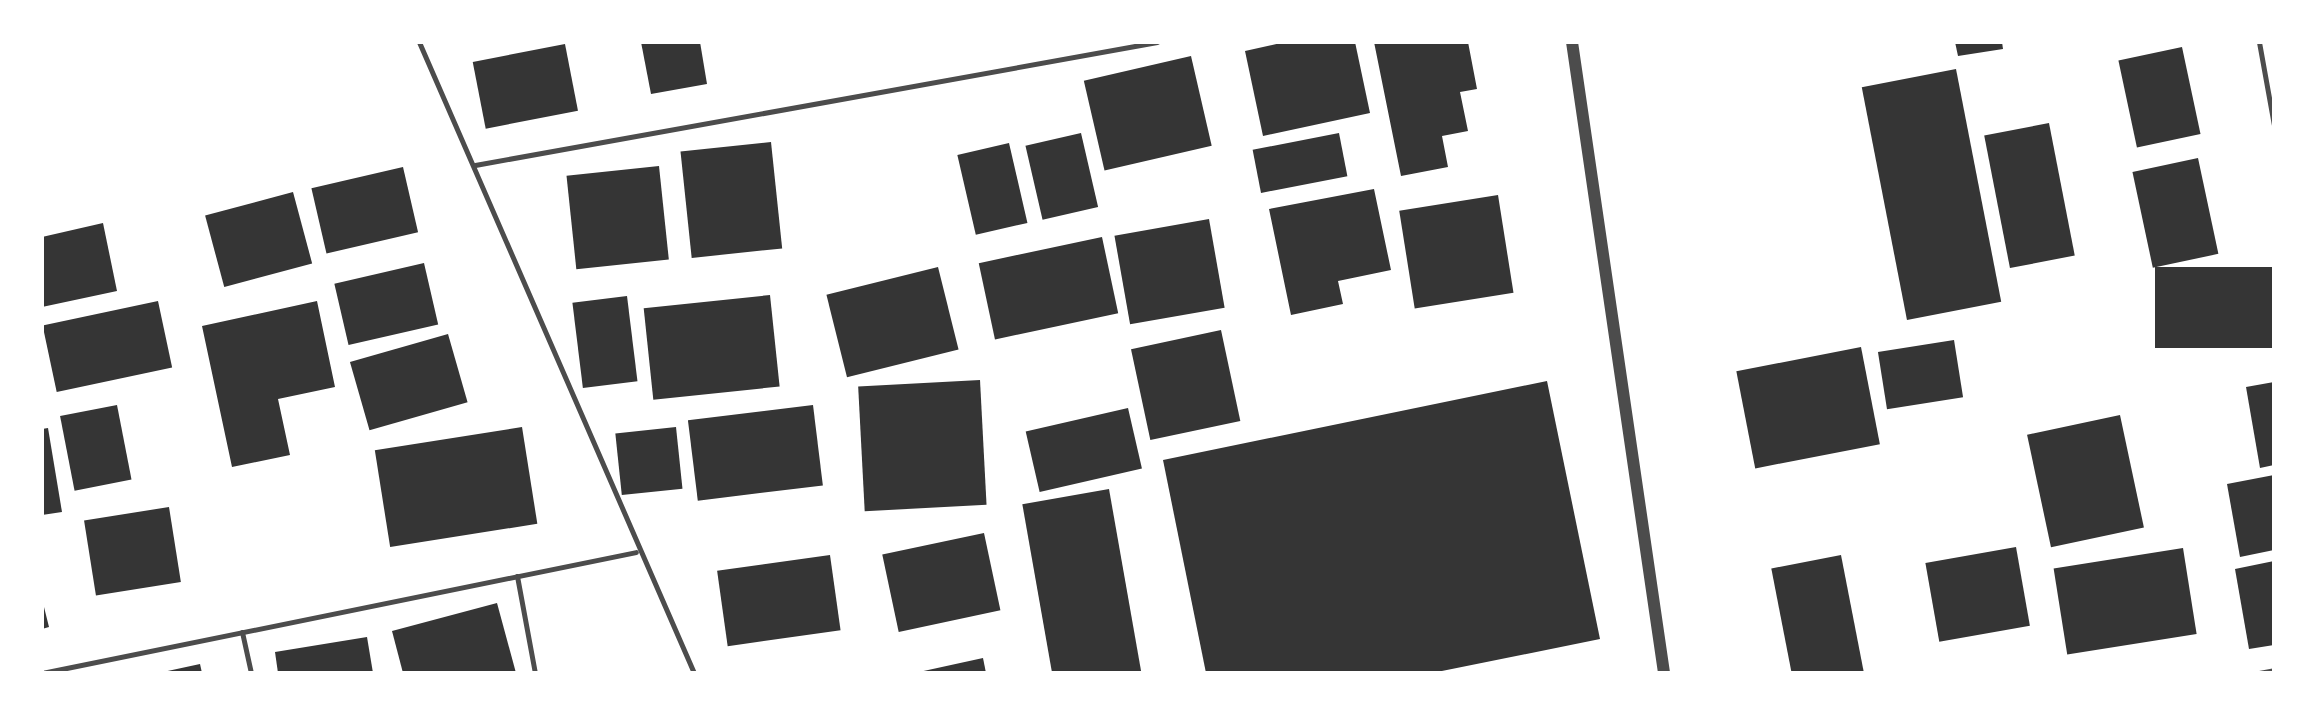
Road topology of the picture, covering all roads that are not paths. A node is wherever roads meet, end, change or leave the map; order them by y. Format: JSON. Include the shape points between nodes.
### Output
{"nodes":[{"id":1,"x":419,"y":42,"type":"edge"},
{"id":2,"x":1157,"y":42,"type":"edge"},
{"id":3,"x":1572,"y":42,"type":"edge"},
{"id":4,"x":2259,"y":42,"type":"edge"},
{"id":5,"x":2274,"y":125,"type":"edge"},
{"id":6,"x":475,"y":164,"type":"junction"},
{"id":7,"x":636,"y":552,"type":"junction"},
{"id":8,"x":517,"y":576,"type":"junction"},
{"id":9,"x":242,"y":632,"type":"junction"},
{"id":10,"x":2274,"y":670,"type":"edge"},
{"id":11,"x":42,"y":673,"type":"edge"},
{"id":12,"x":251,"y":673,"type":"edge"},
{"id":13,"x":535,"y":673,"type":"edge"},
{"id":14,"x":694,"y":673,"type":"edge"},
{"id":15,"x":1664,"y":673,"type":"edge"},
{"id":16,"x":2259,"y":673,"type":"edge"}],
"edges":[{"from":1,"to":6,"type":"lane"},
{"from":2,"to":6,"type":"lane"},
{"from":3,"to":15,"type":"street"},
{"from":4,"to":5,"type":"lane"},
{"from":6,"to":7,"type":"lane"},
{"from":7,"to":8,"type":"lane"},
{"from":7,"to":14,"type":"lane"},
{"from":8,"to":9,"type":"lane"},
{"from":8,"to":13,"type":"lane"},
{"from":9,"to":11,"type":"lane"},
{"from":9,"to":12,"type":"lane"},
{"from":10,"to":16,"type":"lane"}]}
